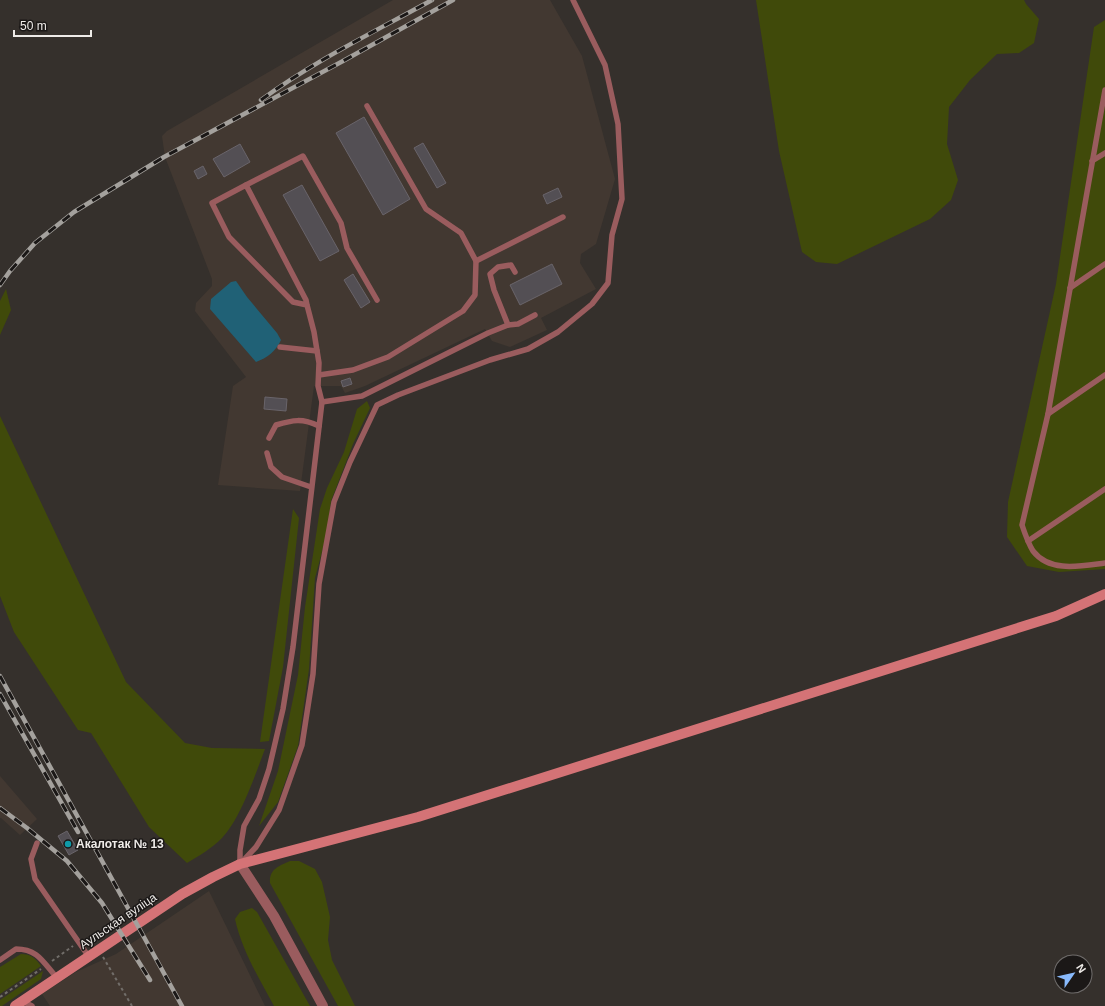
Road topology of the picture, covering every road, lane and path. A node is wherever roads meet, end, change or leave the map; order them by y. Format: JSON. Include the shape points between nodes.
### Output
{"nodes":[{"id":1,"x":573,"y":0,"type":"edge"},
{"id":2,"x":1105,"y":90,"type":"edge"},
{"id":3,"x":367,"y":106,"type":"dead end"},
{"id":4,"x":1105,"y":153,"type":"edge"},
{"id":5,"x":1092,"y":162,"type":"junction"},
{"id":6,"x":246,"y":185,"type":"junction"},
{"id":7,"x":563,"y":217,"type":"dead end"},
{"id":8,"x":476,"y":261,"type":"junction"},
{"id":9,"x":1105,"y":264,"type":"edge"},
{"id":10,"x":516,"y":272,"type":"dead end"},
{"id":11,"x":1070,"y":288,"type":"junction"},
{"id":12,"x":377,"y":300,"type":"dead end"},
{"id":13,"x":307,"y":305,"type":"junction"},
{"id":14,"x":534,"y":316,"type":"dead end"},
{"id":15,"x":508,"y":325,"type":"junction"},
{"id":16,"x":280,"y":347,"type":"dead end"},
{"id":17,"x":317,"y":351,"type":"junction"},
{"id":18,"x":319,"y":375,"type":"junction"},
{"id":19,"x":1105,"y":376,"type":"edge"},
{"id":20,"x":322,"y":402,"type":"junction"},
{"id":21,"x":1048,"y":414,"type":"junction"},
{"id":22,"x":319,"y":426,"type":"junction"},
{"id":23,"x":269,"y":438,"type":"dead end"},
{"id":24,"x":267,"y":453,"type":"dead end"},
{"id":25,"x":311,"y":487,"type":"junction"},
{"id":26,"x":1105,"y":489,"type":"edge"},
{"id":27,"x":1028,"y":541,"type":"junction"},
{"id":28,"x":1105,"y":563,"type":"edge"},
{"id":29,"x":1105,"y":594,"type":"edge"},
{"id":30,"x":36,"y":843,"type":"dead end"},
{"id":31,"x":240,"y":864,"type":"junction"},
{"id":32,"x":98,"y":950,"type":"junction"},
{"id":33,"x":88,"y":957,"type":"junction"},
{"id":34,"x":0,"y":960,"type":"edge"},
{"id":35,"x":57,"y":978,"type":"junction"},
{"id":36,"x":21,"y":1004,"type":"edge"},
{"id":37,"x":32,"y":1006,"type":"edge"},
{"id":38,"x":132,"y":1006,"type":"edge"},
{"id":39,"x":323,"y":1006,"type":"edge"}],
"edges":[{"from":1,"to":31,"type":"lane","via":[[605,64],[618,124],[622,199],[612,235],[608,283],[592,304],[558,332],[528,349],[490,360],[377,405],[334,502],[319,584],[313,674],[302,745],[280,810],[256,847]]},
{"from":2,"to":5,"type":"lane"},
{"from":3,"to":8,"type":"lane","via":[[426,209],[461,232]]},
{"from":4,"to":5,"type":"lane"},
{"from":5,"to":11,"type":"lane"},
{"from":6,"to":12,"type":"lane","via":[[302,156],[341,223],[347,248]]},
{"from":6,"to":13,"type":"lane"},
{"from":6,"to":13,"type":"lane","via":[[212,203],[229,236],[292,302]]},
{"from":7,"to":8,"type":"lane"},
{"from":8,"to":18,"type":"lane","via":[[475,295],[463,311],[388,357],[353,370]]},
{"from":9,"to":11,"type":"lane"},
{"from":10,"to":15,"type":"lane","via":[[510,265],[498,267],[490,274]]},
{"from":11,"to":21,"type":"lane"},
{"from":13,"to":17,"type":"lane"},
{"from":14,"to":15,"type":"lane","via":[[518,324]]},
{"from":15,"to":20,"type":"lane","via":[[362,396]]},
{"from":16,"to":17,"type":"lane"},
{"from":17,"to":18,"type":"lane"},
{"from":18,"to":20,"type":"lane","via":[[318,386]]},
{"from":19,"to":21,"type":"lane"},
{"from":20,"to":22,"type":"lane"},
{"from":21,"to":27,"type":"lane","via":[[1022,525]]},
{"from":22,"to":23,"type":"lane","via":[[309,421],[293,420],[276,426]]},
{"from":22,"to":25,"type":"lane"},
{"from":24,"to":25,"type":"lane","via":[[271,467],[282,477]]},
{"from":25,"to":31,"type":"lane","via":[[283,709],[269,769],[259,798],[244,826]]},
{"from":26,"to":27,"type":"lane"},
{"from":27,"to":28,"type":"lane","via":[[1033,551],[1046,562],[1061,567]]},
{"from":29,"to":31,"type":"street","name":"Аульская вуліца","via":[[1056,616],[418,817]]},
{"from":30,"to":33,"type":"lane","via":[[30,859],[34,879]]},
{"from":31,"to":32,"type":"street","name":"Аульская вуліца","via":[[182,894]]},
{"from":31,"to":39,"type":"street","via":[[274,916]]},
{"from":32,"to":33,"type":"street","name":"Аульская вуліца"},
{"from":32,"to":38,"type":"path"},
{"from":33,"to":35,"type":"street","name":"Аульская вуліца"},
{"from":34,"to":35,"type":"lane","via":[[16,949],[32,951]]},
{"from":35,"to":36,"type":"street","name":"Аульская вуліца"},
{"from":36,"to":37,"type":"lane"}]}
